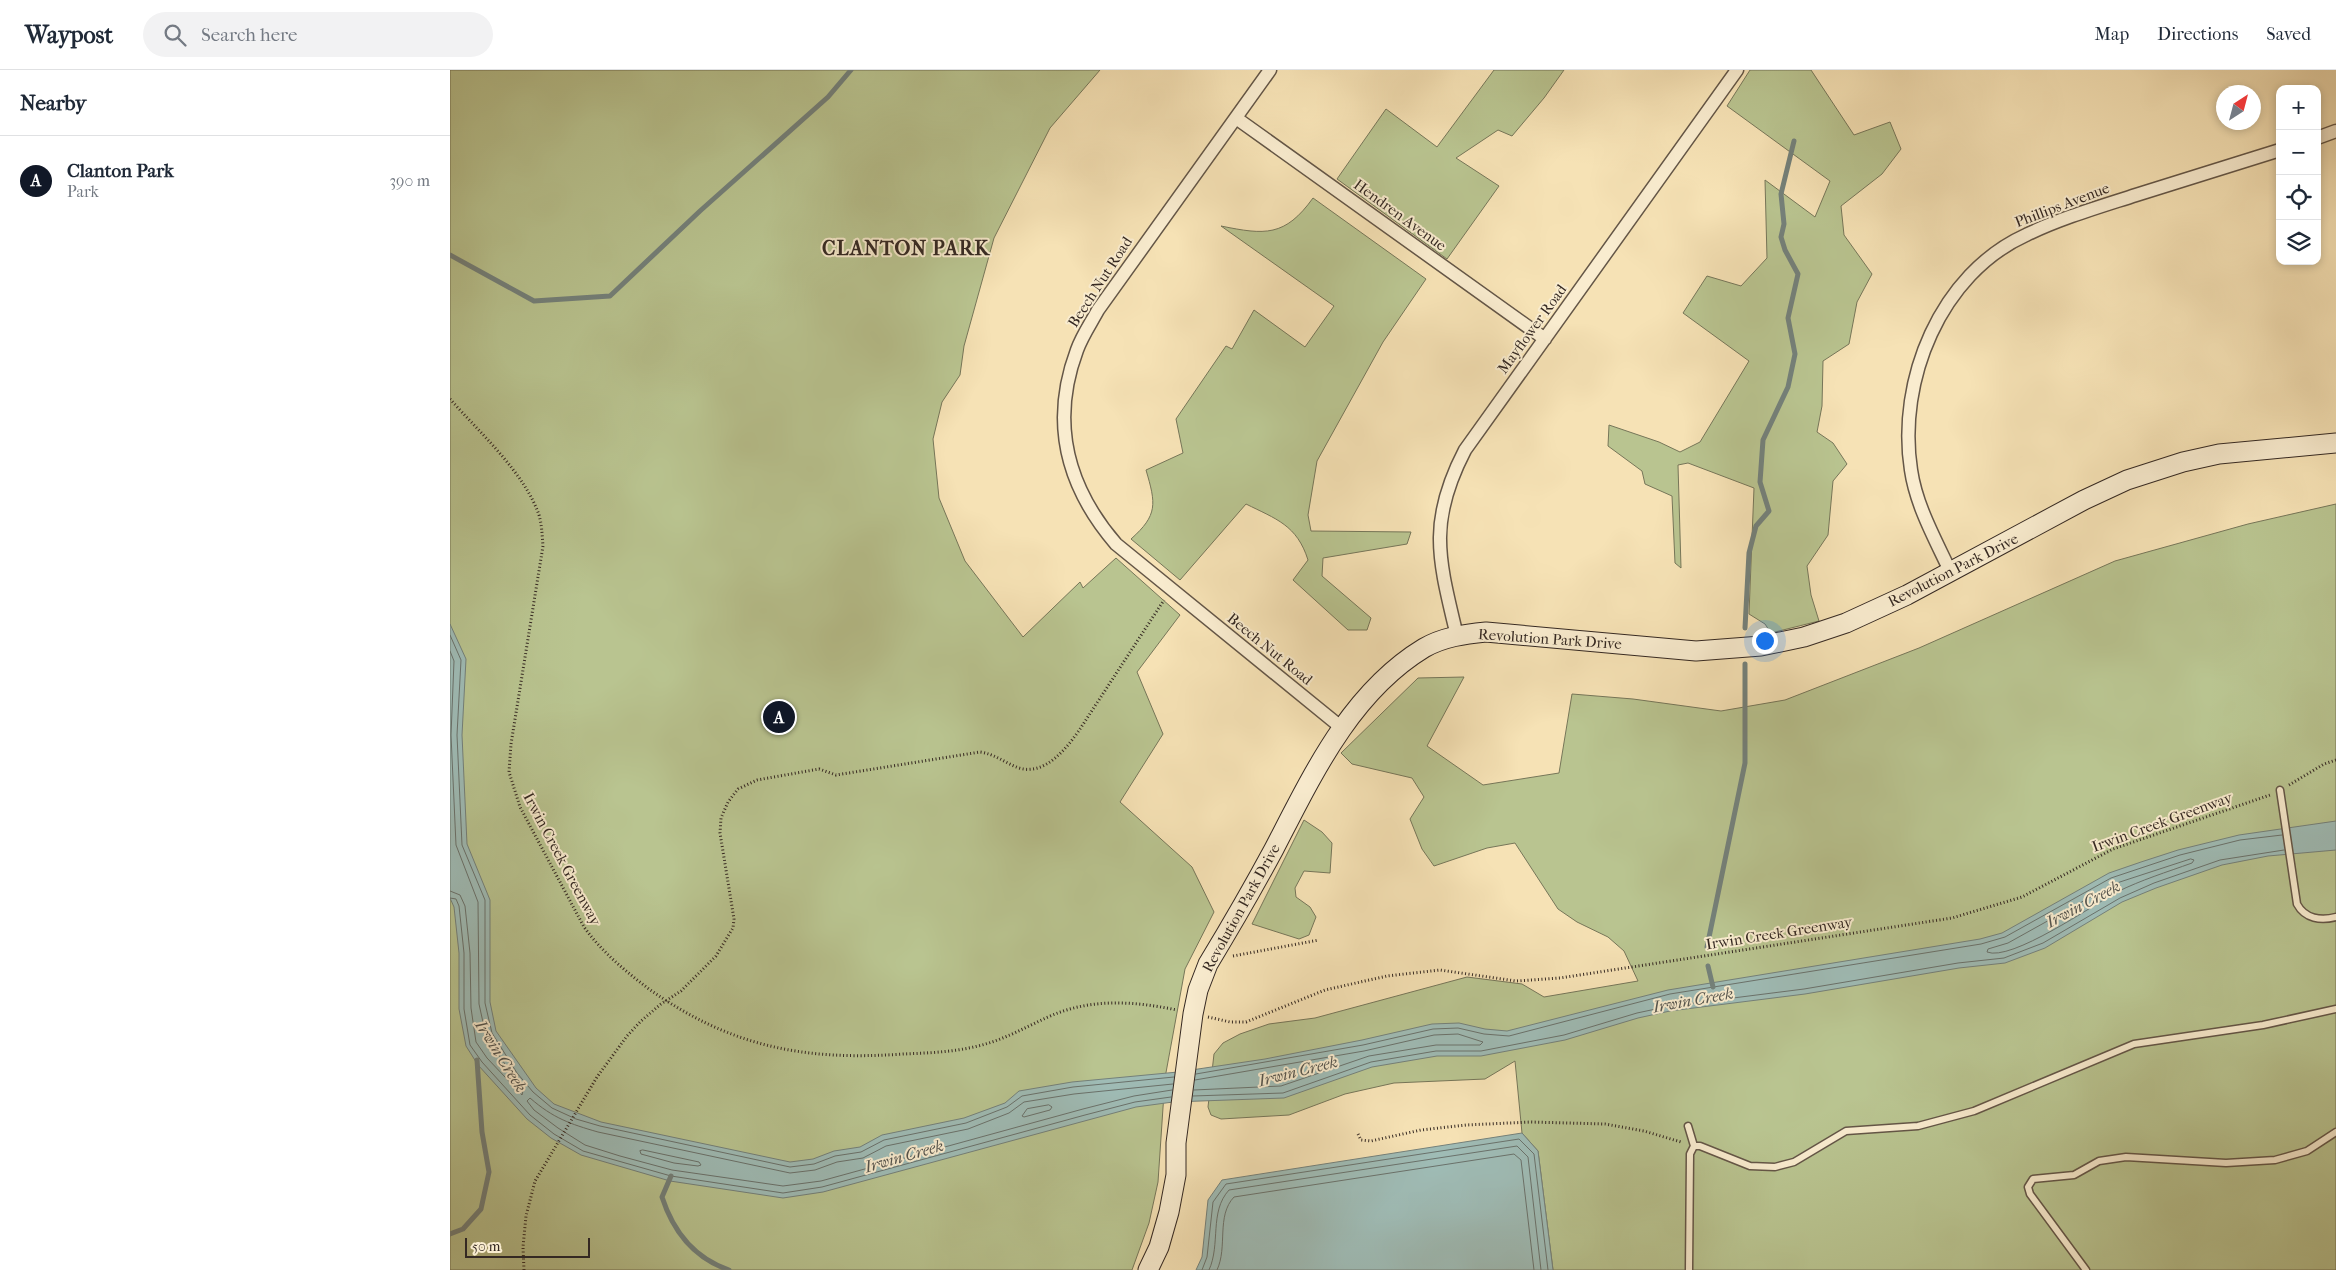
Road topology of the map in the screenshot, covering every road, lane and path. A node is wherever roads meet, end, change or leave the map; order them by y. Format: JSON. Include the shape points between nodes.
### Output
{"nodes":[{"id":1,"x":1270,"y":70,"type":"edge"},
{"id":2,"x":1737,"y":70,"type":"edge"},
{"id":3,"x":1236,"y":118,"type":"junction"},
{"id":4,"x":2336,"y":131,"type":"edge"},
{"id":5,"x":2321,"y":137,"type":"edge"},
{"id":6,"x":2276,"y":151,"type":"edge"},
{"id":7,"x":1545,"y":339,"type":"junction"},
{"id":8,"x":450,"y":400,"type":"edge"},
{"id":9,"x":2336,"y":443,"type":"edge"},
{"id":10,"x":1950,"y":572,"type":"junction"},
{"id":11,"x":1166,"y":598,"type":"dead end"},
{"id":12,"x":1457,"y":636,"type":"junction"},
{"id":13,"x":1342,"y":728,"type":"junction"},
{"id":14,"x":2336,"y":760,"type":"edge"},
{"id":15,"x":2280,"y":790,"type":"junction"},
{"id":16,"x":2336,"y":917,"type":"edge"},
{"id":17,"x":1319,"y":940,"type":"dead end"},
{"id":18,"x":1232,"y":956,"type":"dead end"},
{"id":19,"x":668,"y":1001,"type":"junction"},
{"id":20,"x":2336,"y":1008,"type":"edge"},
{"id":21,"x":1183,"y":1012,"type":"dead end"},
{"id":22,"x":1204,"y":1016,"type":"dead end"},
{"id":23,"x":1688,"y":1126,"type":"dead end"},
{"id":24,"x":2336,"y":1132,"type":"edge"},
{"id":25,"x":1358,"y":1134,"type":"dead end"},
{"id":26,"x":1694,"y":1146,"type":"junction"},
{"id":27,"x":524,"y":1270,"type":"edge"},
{"id":28,"x":1148,"y":1270,"type":"edge"},
{"id":29,"x":1689,"y":1270,"type":"edge"},
{"id":30,"x":2086,"y":1270,"type":"edge"}],
"edges":[{"from":1,"to":3,"type":"street","name":"Beech Nut Road"},
{"from":2,"to":7,"type":"street","name":"Mayflower Road"},
{"from":3,"to":7,"type":"street","name":"Hendren Avenue"},
{"from":3,"to":13,"type":"street","name":"Beech Nut Road","via":[[1112,289],[1077,348],[1066,384],[1066,442],[1072,471],[1083,498],[1116,544]]},
{"from":4,"to":5,"type":"street"},
{"from":6,"to":10,"type":"street","name":"Phillips Avenue","via":[[2084,212],[2024,235],[1992,256],[1964,283],[1929,338],[1917,366],[1908,415],[1908,445],[1914,484],[1930,530]]},
{"from":7,"to":12,"type":"street","name":"Mayflower Road","via":[[1465,450],[1447,489],[1440,516],[1439,545],[1442,576]]},
{"from":8,"to":19,"type":"path","name":"Irwin Creek Greenway","via":[[520,480],[541,523],[543,546],[511,744],[509,772],[514,790],[590,935],[623,968]]},
{"from":9,"to":10,"type":"street","name":"Revolution Park Drive","via":[[2219,454],[2127,480]]},
{"from":10,"to":12,"type":"street","name":"Revolution Park Drive","via":[[1846,623],[1804,637],[1761,646],[1696,651],[1486,632]]},
{"from":11,"to":19,"type":"path","via":[[1080,729],[1046,765],[1027,770],[980,752],[836,775],[820,769],[757,780],[737,790],[723,810],[720,826],[733,928],[716,956]]},
{"from":12,"to":13,"type":"street","name":"Revolution Park Drive","via":[[1436,642],[1410,658],[1375,689]]},
{"from":13,"to":28,"type":"street","name":"Revolution Park Drive","via":[[1310,779],[1208,964],[1198,990],[1176,1143],[1176,1175],[1159,1247]]},
{"from":14,"to":15,"type":"path","name":"Irwin Creek Greenway"},
{"from":15,"to":16,"type":"lane","via":[[2295,896],[2300,908],[2318,919]]},
{"from":15,"to":22,"type":"path","name":"Irwin Creek Greenway","via":[[2113,849],[2022,898],[1952,918],[1560,978],[1516,981],[1427,970],[1342,985],[1256,1019],[1237,1023]]},
{"from":17,"to":18,"type":"path"},
{"from":19,"to":21,"type":"path","name":"Irwin Creek Greenway","via":[[746,1040],[794,1052],[849,1056],[922,1053],[982,1045],[1061,1012],[1088,1005],[1137,1003]]},
{"from":19,"to":27,"type":"path","via":[[654,1009],[627,1036],[585,1097],[536,1181],[528,1204]]},
{"from":20,"to":26,"type":"lane","via":[[2263,1025],[2134,1044],[1974,1111],[1918,1126],[1846,1132],[1794,1162],[1775,1167],[1750,1166]]},
{"from":23,"to":26,"type":"lane"},
{"from":24,"to":30,"type":"lane","via":[[2307,1151],[2275,1160],[2226,1164],[2126,1157],[2099,1161],[2074,1175],[2032,1179],[2028,1187],[2030,1194]]},
{"from":25,"to":26,"type":"path","via":[[1365,1142],[1421,1130],[1466,1125],[1596,1124],[1644,1131]]},
{"from":26,"to":29,"type":"lane","via":[[1690,1154]]}]}
